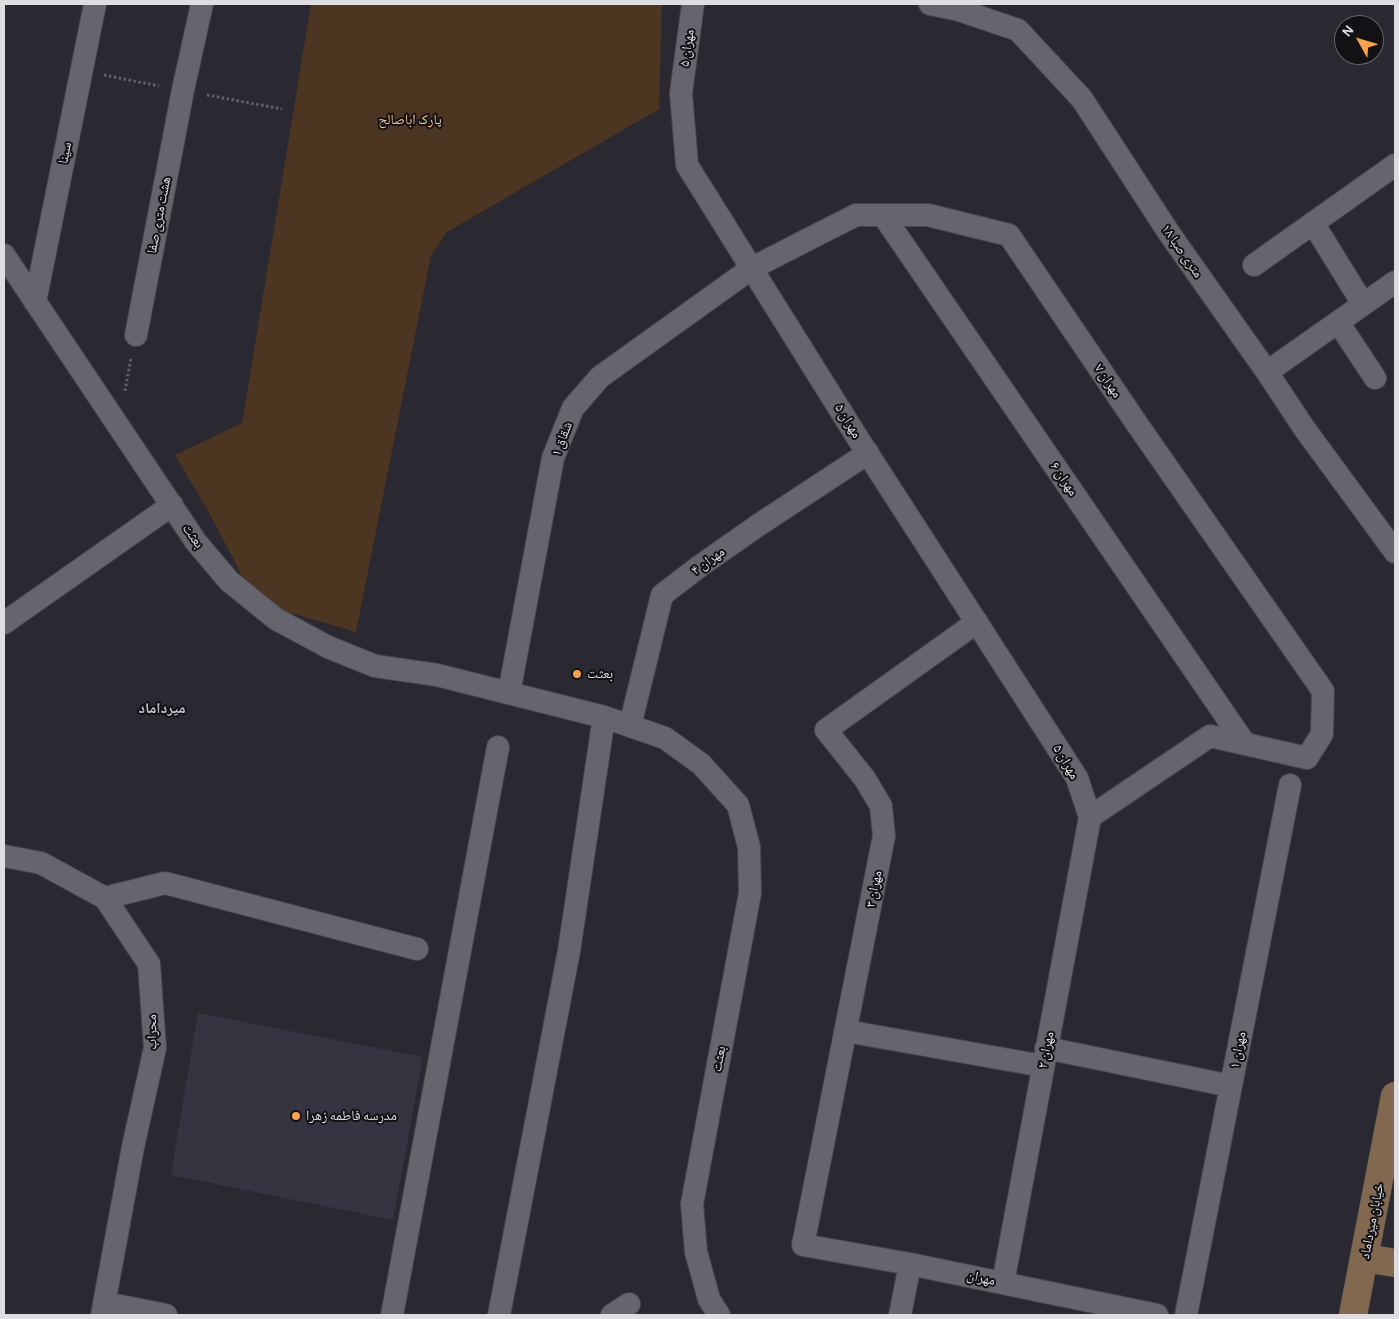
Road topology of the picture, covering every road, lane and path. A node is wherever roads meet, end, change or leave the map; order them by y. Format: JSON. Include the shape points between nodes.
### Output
{"nodes":[{"id":1,"x":95,"y":4,"type":"edge"},
{"id":2,"x":202,"y":4,"type":"edge"},
{"id":3,"x":693,"y":4,"type":"edge"},
{"id":4,"x":930,"y":4,"type":"edge"},
{"id":5,"x":1393,"y":171,"type":"edge"},
{"id":6,"x":883,"y":215,"type":"junction"},
{"id":7,"x":1313,"y":223,"type":"junction"},
{"id":8,"x":4,"y":255,"type":"edge"},
{"id":9,"x":1254,"y":264,"type":"dead end"},
{"id":10,"x":752,"y":268,"type":"junction"},
{"id":11,"x":1395,"y":282,"type":"edge"},
{"id":12,"x":35,"y":302,"type":"junction"},
{"id":13,"x":1363,"y":304,"type":"junction"},
{"id":14,"x":1338,"y":322,"type":"junction"},
{"id":15,"x":136,"y":335,"type":"joint"},
{"id":16,"x":1267,"y":372,"type":"junction"},
{"id":17,"x":1375,"y":378,"type":"dead end"},
{"id":18,"x":118,"y":426,"type":"junction"},
{"id":19,"x":868,"y":453,"type":"junction"},
{"id":20,"x":172,"y":505,"type":"junction"},
{"id":21,"x":1395,"y":552,"type":"edge"},
{"id":22,"x":977,"y":622,"type":"junction"},
{"id":23,"x":4,"y":623,"type":"edge"},
{"id":24,"x":510,"y":693,"type":"junction"},
{"id":25,"x":604,"y":718,"type":"junction"},
{"id":26,"x":630,"y":726,"type":"junction"},
{"id":27,"x":1245,"y":744,"type":"junction"},
{"id":28,"x":498,"y":746,"type":"dead end"},
{"id":29,"x":1290,"y":785,"type":"dead end"},
{"id":30,"x":1090,"y":816,"type":"junction"},
{"id":31,"x":4,"y":856,"type":"edge"},
{"id":32,"x":105,"y":898,"type":"junction"},
{"id":33,"x":417,"y":949,"type":"dead end"},
{"id":34,"x":846,"y":1031,"type":"junction"},
{"id":35,"x":1045,"y":1057,"type":"junction"},
{"id":36,"x":1231,"y":1086,"type":"junction"},
{"id":37,"x":1395,"y":1096,"type":"edge"},
{"id":38,"x":804,"y":1245,"type":"joint"},
{"id":39,"x":1365,"y":1258,"type":"junction"},
{"id":40,"x":1395,"y":1263,"type":"edge"},
{"id":41,"x":910,"y":1264,"type":"junction"},
{"id":42,"x":1003,"y":1283,"type":"junction"},
{"id":43,"x":103,"y":1309,"type":"edge"},
{"id":44,"x":166,"y":1315,"type":"edge"},
{"id":45,"x":392,"y":1315,"type":"edge"},
{"id":46,"x":499,"y":1315,"type":"edge"},
{"id":47,"x":719,"y":1315,"type":"edge"},
{"id":48,"x":900,"y":1315,"type":"edge"},
{"id":49,"x":1157,"y":1315,"type":"edge"},
{"id":50,"x":1186,"y":1315,"type":"edge"},
{"id":51,"x":1353,"y":1315,"type":"edge"}],
"edges":[{"from":1,"to":12,"type":"street","name":"سینا"},
{"from":2,"to":15,"type":"street","name":"هشت متری صفا"},
{"from":3,"to":10,"type":"street","name":"مهران ۵","via":[[681,93],[687,165]]},
{"from":4,"to":16,"type":"street","name":"متری صبا ۱۸","via":[[1018,30],[1082,99],[1169,233]]},
{"from":5,"to":7,"type":"street"},
{"from":6,"to":10,"type":"street","name":"مهران ۷","via":[[856,214]]},
{"from":6,"to":27,"type":"street","name":"مهران ۶"},
{"from":6,"to":27,"type":"street","name":"مهران ۷","via":[[928,215],[1009,235],[1323,691],[1322,734],[1307,758]]},
{"from":7,"to":9,"type":"street"},
{"from":7,"to":13,"type":"street"},
{"from":8,"to":12,"type":"street","name":"بعثت"},
{"from":10,"to":19,"type":"street","name":"مهران ۵"},
{"from":10,"to":24,"type":"street","name":"شقاق ۱","via":[[600,377],[573,408],[554,458]]},
{"from":11,"to":13,"type":"street"},
{"from":12,"to":18,"type":"street","name":"بعثت"},
{"from":13,"to":14,"type":"street"},
{"from":14,"to":16,"type":"street"},
{"from":14,"to":17,"type":"street"},
{"from":15,"to":18,"type":"path"},
{"from":16,"to":21,"type":"street","name":"متری صبا ۱۸"},
{"from":18,"to":20,"type":"street","name":"بعثت"},
{"from":19,"to":22,"type":"street","name":"مهران ۵"},
{"from":19,"to":26,"type":"street","name":"مهران ۴","via":[[757,526],[662,595]]},
{"from":20,"to":23,"type":"street"},
{"from":20,"to":24,"type":"street","name":"بعثت","via":[[196,542],[228,581],[276,619],[328,647],[375,666],[438,675]]},
{"from":22,"to":30,"type":"street","name":"مهران ۵","via":[[1077,778]]},
{"from":22,"to":34,"type":"street","name":"مهران ۳","via":[[826,730],[865,779],[880,806],[884,836]]},
{"from":24,"to":25,"type":"street","name":"بعثت"},
{"from":25,"to":26,"type":"street","name":"بعثت"},
{"from":25,"to":46,"type":"street","via":[[569,951]]},
{"from":26,"to":47,"type":"street","name":"بعثت","via":[[665,738],[701,764],[738,805],[749,848],[750,893],[692,1204],[696,1252],[709,1298]]},
{"from":27,"to":30,"type":"street","via":[[1210,736]]},
{"from":28,"to":45,"type":"street"},
{"from":29,"to":36,"type":"street","name":"مهران ۱"},
{"from":30,"to":35,"type":"street","name":"مهران ۲"},
{"from":31,"to":32,"type":"street","name":"محراب","via":[[41,863]]},
{"from":32,"to":33,"type":"street","via":[[165,884]]},
{"from":32,"to":43,"type":"street","name":"محراب","via":[[149,964],[155,1048]]},
{"from":34,"to":35,"type":"street"},
{"from":34,"to":38,"type":"street","name":"مهران ۳"},
{"from":35,"to":36,"type":"street"},
{"from":35,"to":42,"type":"street","name":"مهران ۲"},
{"from":36,"to":50,"type":"street","name":"مهران ۱"},
{"from":37,"to":39,"type":"main road","name":"خیابان میرداماد"},
{"from":38,"to":41,"type":"street","name":"مهران"},
{"from":39,"to":40,"type":"main road"},
{"from":39,"to":51,"type":"main road","name":"خیابان میرداماد"},
{"from":41,"to":42,"type":"street","name":"مهران"},
{"from":41,"to":48,"type":"street"},
{"from":42,"to":49,"type":"street","name":"مهران"},
{"from":43,"to":44,"type":"street"}]}
